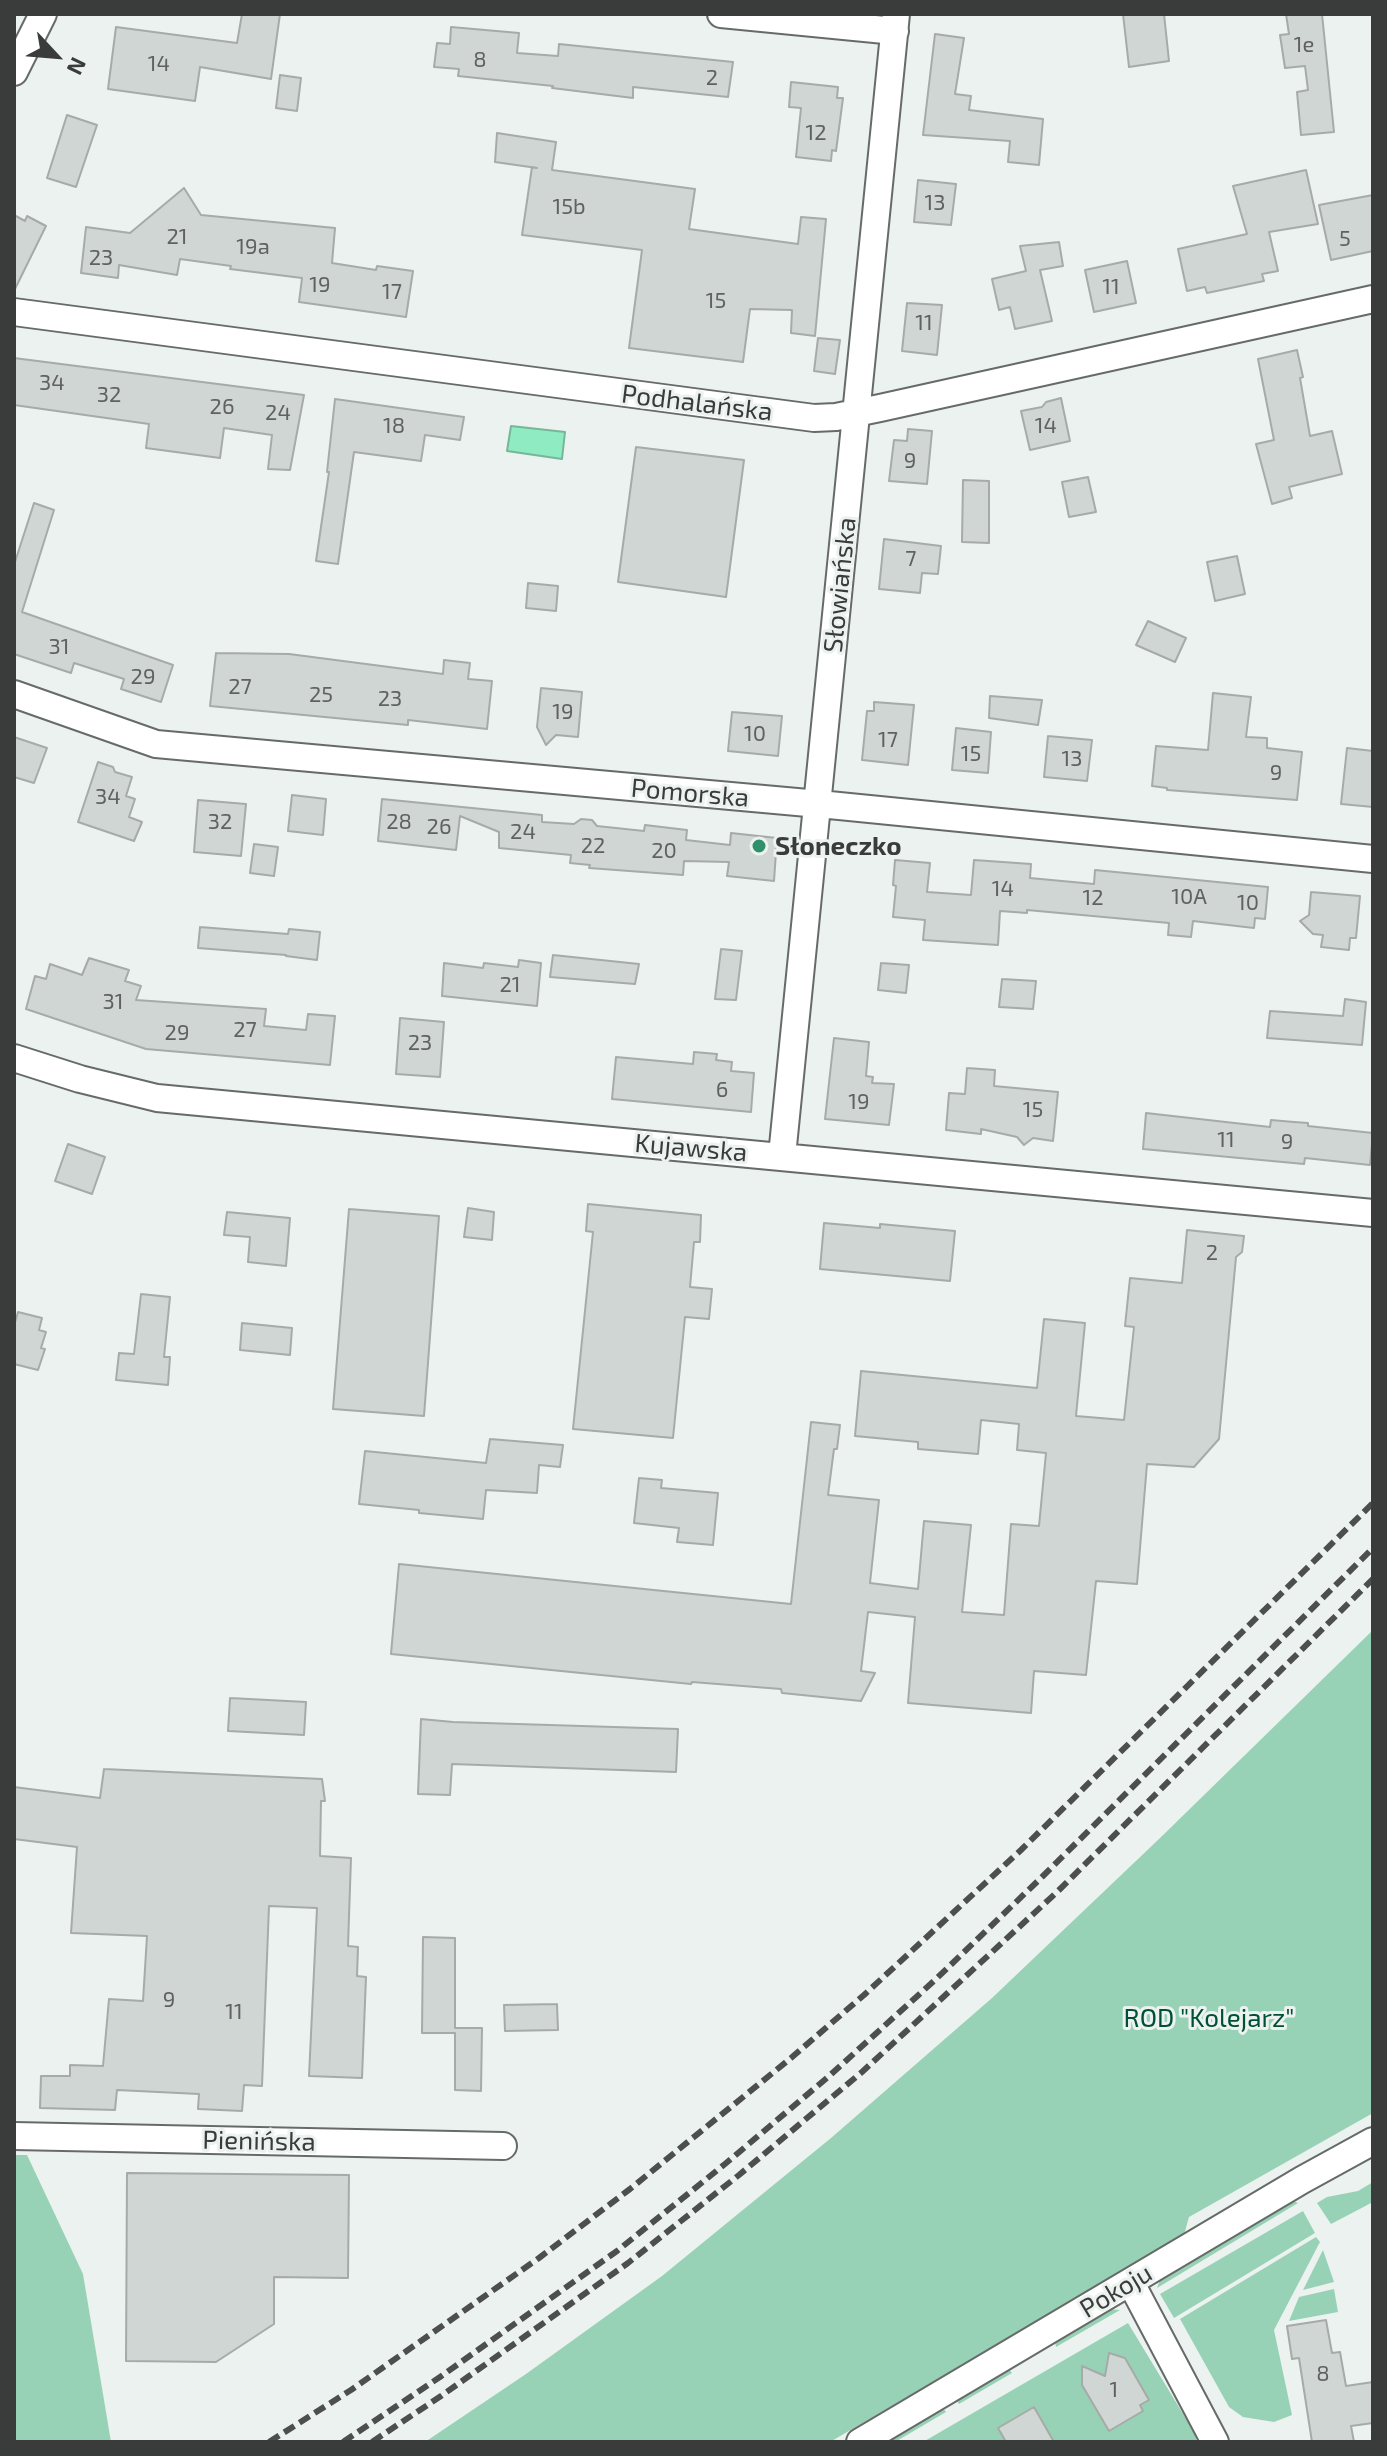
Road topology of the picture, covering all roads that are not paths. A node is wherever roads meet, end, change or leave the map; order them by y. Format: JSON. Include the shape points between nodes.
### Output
{"nodes":[{"id":1,"x":43,"y":14,"type":"edge"},
{"id":2,"x":721,"y":14,"type":"edge"},
{"id":3,"x":896,"y":22,"type":"edge"},
{"id":4,"x":14,"y":72,"type":"edge"},
{"id":5,"x":1373,"y":299,"type":"edge"},
{"id":6,"x":14,"y":312,"type":"edge"},
{"id":7,"x":858,"y":412,"type":"junction"},
{"id":8,"x":14,"y":694,"type":"edge"},
{"id":9,"x":819,"y":804,"type":"junction"},
{"id":10,"x":1373,"y":859,"type":"edge"},
{"id":11,"x":14,"y":1058,"type":"edge"},
{"id":12,"x":782,"y":1156,"type":"junction"},
{"id":13,"x":1373,"y":1213,"type":"edge"},
{"id":14,"x":14,"y":2136,"type":"edge"},
{"id":15,"x":1373,"y":2141,"type":"edge"},
{"id":16,"x":503,"y":2146,"type":"dead end"},
{"id":17,"x":1131,"y":2283,"type":"junction"},
{"id":18,"x":860,"y":2442,"type":"edge"},
{"id":19,"x":1215,"y":2442,"type":"edge"}],
"edges":[{"from":1,"to":4,"type":"street"},
{"from":2,"to":3,"type":"street"},
{"from":3,"to":7,"type":"street","name":"Słowiańska"},
{"from":5,"to":7,"type":"street","name":"Podhalańska"},
{"from":6,"to":7,"type":"street","name":"Podhalańska","via":[[814,418]]},
{"from":7,"to":9,"type":"street","name":"Słowiańska"},
{"from":8,"to":9,"type":"street","name":"Pomorska","via":[[156,744]]},
{"from":9,"to":10,"type":"street","name":"Pomorska"},
{"from":9,"to":12,"type":"street","name":"Słowiańska"},
{"from":11,"to":12,"type":"street","name":"Kujawska","via":[[157,1098]]},
{"from":12,"to":13,"type":"street","name":"Kujawska"},
{"from":14,"to":16,"type":"street","name":"Pienińska"},
{"from":15,"to":17,"type":"street","name":"Pokoju"},
{"from":17,"to":18,"type":"street","name":"Pokoju"},
{"from":17,"to":19,"type":"street"}]}
